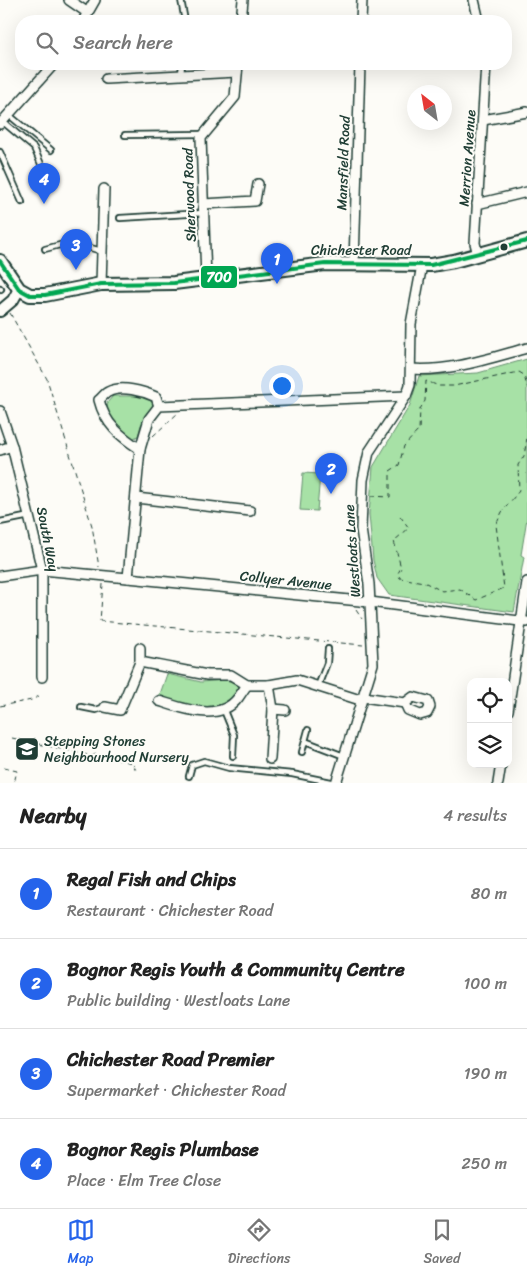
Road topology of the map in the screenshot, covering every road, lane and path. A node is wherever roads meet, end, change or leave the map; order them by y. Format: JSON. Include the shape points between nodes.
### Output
{"nodes":[{"id":1,"x":69,"y":0,"type":"edge"},
{"id":2,"x":95,"y":0,"type":"edge"},
{"id":3,"x":181,"y":0,"type":"edge"},
{"id":4,"x":243,"y":0,"type":"edge"},
{"id":5,"x":362,"y":0,"type":"edge"},
{"id":6,"x":474,"y":0,"type":"edge"},
{"id":7,"x":84,"y":15,"type":"edge"},
{"id":8,"x":87,"y":15,"type":"edge"},
{"id":9,"x":184,"y":15,"type":"edge"},
{"id":10,"x":242,"y":15,"type":"edge"},
{"id":11,"x":361,"y":15,"type":"edge"},
{"id":12,"x":478,"y":15,"type":"edge"},
{"id":13,"x":49,"y":70,"type":"edge"},
{"id":14,"x":181,"y":70,"type":"edge"},
{"id":15,"x":222,"y":70,"type":"edge"},
{"id":16,"x":238,"y":70,"type":"edge"},
{"id":17,"x":360,"y":70,"type":"edge"},
{"id":18,"x":486,"y":70,"type":"edge"},
{"id":19,"x":181,"y":75,"type":"junction"},
{"id":20,"x":106,"y":79,"type":"dead end"},
{"id":21,"x":527,"y":112,"type":"edge"},
{"id":22,"x":3,"y":120,"type":"edge"},
{"id":23,"x":483,"y":120,"type":"junction"},
{"id":24,"x":203,"y":134,"type":"junction"},
{"id":25,"x":125,"y":135,"type":"dead end"},
{"id":26,"x":51,"y":150,"type":"dead end"},
{"id":27,"x":0,"y":152,"type":"edge"},
{"id":28,"x":44,"y":171,"type":"dead end"},
{"id":29,"x":258,"y":184,"type":"dead end"},
{"id":30,"x":104,"y":189,"type":"dead end"},
{"id":31,"x":527,"y":192,"type":"edge"},
{"id":32,"x":22,"y":202,"type":"dead end"},
{"id":33,"x":477,"y":204,"type":"junction"},
{"id":34,"x":204,"y":208,"type":"junction"},
{"id":35,"x":120,"y":218,"type":"dead end"},
{"id":36,"x":527,"y":240,"type":"edge"},
{"id":37,"x":45,"y":249,"type":"dead end"},
{"id":38,"x":101,"y":251,"type":"junction"},
{"id":39,"x":478,"y":255,"type":"junction"},
{"id":40,"x":354,"y":263,"type":"junction"},
{"id":41,"x":422,"y":265,"type":"junction"},
{"id":42,"x":2,"y":268,"type":"edge"},
{"id":43,"x":206,"y":278,"type":"junction"},
{"id":44,"x":101,"y":284,"type":"junction"},
{"id":45,"x":19,"y":290,"type":"junction"},
{"id":46,"x":3,"y":309,"type":"edge"},
{"id":47,"x":527,"y":348,"type":"edge"},
{"id":48,"x":411,"y":369,"type":"junction"},
{"id":49,"x":527,"y":387,"type":"edge"},
{"id":50,"x":406,"y":396,"type":"junction"},
{"id":51,"x":187,"y":404,"type":"junction"},
{"id":52,"x":159,"y":406,"type":"junction"},
{"id":53,"x":0,"y":411,"type":"edge"},
{"id":54,"x":154,"y":436,"type":"dead end"},
{"id":55,"x":527,"y":438,"type":"edge"},
{"id":56,"x":12,"y":446,"type":"junction"},
{"id":57,"x":140,"y":449,"type":"junction"},
{"id":58,"x":0,"y":450,"type":"edge"},
{"id":59,"x":370,"y":496,"type":"dead end"},
{"id":60,"x":136,"y":498,"type":"junction"},
{"id":61,"x":250,"y":511,"type":"dead end"},
{"id":62,"x":30,"y":516,"type":"junction"},
{"id":63,"x":400,"y":516,"type":"dead end"},
{"id":64,"x":0,"y":522,"type":"edge"},
{"id":65,"x":42,"y":570,"type":"junction"},
{"id":66,"x":0,"y":576,"type":"edge"},
{"id":67,"x":102,"y":576,"type":"junction"},
{"id":68,"x":128,"y":578,"type":"junction"},
{"id":69,"x":362,"y":579,"type":"dead end"},
{"id":70,"x":527,"y":582,"type":"edge"},
{"id":71,"x":352,"y":593,"type":"dead end"},
{"id":72,"x":370,"y":602,"type":"junction"},
{"id":73,"x":353,"y":606,"type":"dead end"},
{"id":74,"x":362,"y":620,"type":"dead end"},
{"id":75,"x":524,"y":622,"type":"edge"},
{"id":76,"x":366,"y":645,"type":"dead end"},
{"id":77,"x":140,"y":648,"type":"dead end"},
{"id":78,"x":328,"y":648,"type":"dead end"},
{"id":79,"x":140,"y":662,"type":"junction"},
{"id":80,"x":42,"y":677,"type":"dead end"},
{"id":81,"x":247,"y":685,"type":"junction"},
{"id":82,"x":269,"y":685,"type":"junction"},
{"id":83,"x":318,"y":686,"type":"junction"},
{"id":84,"x":512,"y":689,"type":"edge"},
{"id":85,"x":39,"y":696,"type":"dead end"},
{"id":86,"x":363,"y":698,"type":"junction"},
{"id":87,"x":159,"y":701,"type":"dead end"},
{"id":88,"x":405,"y":703,"type":"dead end"},
{"id":89,"x":0,"y":706,"type":"edge"},
{"id":90,"x":80,"y":707,"type":"dead end"},
{"id":91,"x":105,"y":707,"type":"joint"},
{"id":92,"x":223,"y":708,"type":"junction"},
{"id":93,"x":273,"y":710,"type":"junction"},
{"id":94,"x":285,"y":710,"type":"dead end"},
{"id":95,"x":308,"y":730,"type":"dead end"},
{"id":96,"x":12,"y":738,"type":"dead end"},
{"id":97,"x":304,"y":741,"type":"junction"},
{"id":98,"x":302,"y":752,"type":"dead end"},
{"id":99,"x":232,"y":756,"type":"dead end"},
{"id":100,"x":344,"y":756,"type":"junction"},
{"id":101,"x":270,"y":759,"type":"dead end"},
{"id":102,"x":4,"y":768,"type":"dead end"},
{"id":103,"x":500,"y":768,"type":"edge"},
{"id":104,"x":136,"y":770,"type":"dead end"},
{"id":105,"x":189,"y":776,"type":"dead end"},
{"id":106,"x":14,"y":783,"type":"edge"},
{"id":107,"x":337,"y":783,"type":"edge"},
{"id":108,"x":498,"y":783,"type":"edge"}],
"edges":[{"from":1,"to":7,"type":"street"},
{"from":2,"to":8,"type":"street"},
{"from":3,"to":9,"type":"lane"},
{"from":4,"to":10,"type":"street"},
{"from":5,"to":11,"type":"street"},
{"from":6,"to":12,"type":"street"},
{"from":13,"to":22,"type":"street"},
{"from":14,"to":19,"type":"lane"},
{"from":15,"to":19,"type":"street"},
{"from":16,"to":24,"type":"street","name":"Sherwood Road","via":[[235,97]]},
{"from":17,"to":40,"type":"street","name":"Mansfield Road"},
{"from":18,"to":23,"type":"street","name":"Merrion Avenue"},
{"from":19,"to":20,"type":"street"},
{"from":21,"to":23,"type":"street"},
{"from":22,"to":26,"type":"lane"},
{"from":22,"to":28,"type":"lane","via":[[34,148]]},
{"from":23,"to":33,"type":"street","name":"Merrion Avenue"},
{"from":24,"to":25,"type":"lane"},
{"from":24,"to":34,"type":"street","name":"Sherwood Road"},
{"from":27,"to":32,"type":"lane"},
{"from":29,"to":34,"type":"street","via":[[255,201]]},
{"from":30,"to":38,"type":"street"},
{"from":31,"to":33,"type":"street"},
{"from":33,"to":39,"type":"street","name":"Merrion Avenue","via":[[475,242]]},
{"from":34,"to":35,"type":"lane"},
{"from":34,"to":43,"type":"street","name":"Sherwood Road"},
{"from":36,"to":39,"type":"main road","name":"Chichester Road"},
{"from":37,"to":38,"type":"lane","via":[[71,242]]},
{"from":38,"to":44,"type":"street"},
{"from":39,"to":41,"type":"main road","name":"Chichester Road"},
{"from":40,"to":41,"type":"main road","name":"Chichester Road"},
{"from":40,"to":43,"type":"main road","name":"Chichester Road","via":[[296,266]]},
{"from":41,"to":48,"type":"street","name":"Westloats Lane","via":[[411,324]]},
{"from":42,"to":45,"type":"main road"},
{"from":43,"to":44,"type":"main road","name":"Chichester Road","via":[[174,284]]},
{"from":44,"to":45,"type":"main road","name":"Chichester Road","via":[[45,295],[30,295]]},
{"from":45,"to":46,"type":"street"},
{"from":46,"to":67,"type":"path","via":[[47,379],[92,526]]},
{"from":47,"to":48,"type":"street","via":[[476,362]]},
{"from":48,"to":50,"type":"street","name":"Westloats Lane"},
{"from":49,"to":59,"type":"path","via":[[524,375],[519,372],[447,387],[426,381],[419,430],[404,446],[399,465],[390,471],[390,497]]},
{"from":50,"to":51,"type":"street"},
{"from":50,"to":72,"type":"street","name":"Westloats Lane","via":[[369,452],[363,480],[361,529]]},
{"from":51,"to":52,"type":"street"},
{"from":51,"to":54,"type":"path"},
{"from":52,"to":57,"type":"street","via":[[149,419]]},
{"from":52,"to":57,"type":"street","via":[[156,397],[127,390],[109,392],[99,400],[102,414],[112,428]]},
{"from":53,"to":56,"type":"street","name":"South Way"},
{"from":55,"to":63,"type":"path","via":[[524,456],[518,465],[519,491],[496,525],[504,588],[476,600],[460,589],[442,591],[424,582],[400,578],[401,568],[394,541],[409,528]]},
{"from":56,"to":58,"type":"street"},
{"from":56,"to":62,"type":"street","name":"South Way"},
{"from":57,"to":60,"type":"street"},
{"from":60,"to":61,"type":"street"},
{"from":60,"to":68,"type":"street"},
{"from":62,"to":64,"type":"lane"},
{"from":62,"to":65,"type":"street","name":"South Way"},
{"from":65,"to":66,"type":"street","name":"Collyer Avenue"},
{"from":65,"to":67,"type":"street","name":"Collyer Avenue"},
{"from":65,"to":80,"type":"street","name":"South Way"},
{"from":67,"to":68,"type":"street","name":"Collyer Avenue"},
{"from":67,"to":76,"type":"path","via":[[100,621]]},
{"from":68,"to":72,"type":"street","name":"Collyer Avenue"},
{"from":69,"to":71,"type":"path"},
{"from":70,"to":75,"type":"street"},
{"from":72,"to":75,"type":"street","name":"Collyer Avenue"},
{"from":72,"to":86,"type":"street","name":"Westloats Lane","via":[[373,664]]},
{"from":73,"to":74,"type":"path"},
{"from":75,"to":84,"type":"street"},
{"from":77,"to":79,"type":"street"},
{"from":78,"to":83,"type":"lane","via":[[327,663]]},
{"from":79,"to":81,"type":"street","via":[[208,675],[231,675]]},
{"from":79,"to":91,"type":"street","via":[[120,710]]},
{"from":81,"to":82,"type":"street"},
{"from":81,"to":92,"type":"street","via":[[237,700]]},
{"from":82,"to":83,"type":"street","via":[[297,680]]},
{"from":82,"to":93,"type":"street"},
{"from":83,"to":86,"type":"street","via":[[357,699]]},
{"from":85,"to":89,"type":"path"},
{"from":86,"to":88,"type":"street"},
{"from":86,"to":100,"type":"street","name":"Westloats Lane"},
{"from":87,"to":92,"type":"street","via":[[193,712],[206,713]]},
{"from":90,"to":91,"type":"lane","via":[[96,710]]},
{"from":92,"to":99,"type":"lane","via":[[234,734]]},
{"from":93,"to":94,"type":"street"},
{"from":93,"to":101,"type":"street"},
{"from":95,"to":97,"type":"lane"},
{"from":96,"to":104,"type":"path","via":[[105,756],[132,763]]},
{"from":97,"to":98,"type":"lane"},
{"from":97,"to":100,"type":"lane"},
{"from":100,"to":107,"type":"street","name":"Westloats Lane"},
{"from":102,"to":106,"type":"path","via":[[18,771]]},
{"from":103,"to":108,"type":"street"},
{"from":105,"to":107,"type":"lane","via":[[192,766],[204,761],[228,768],[292,774]]}]}
